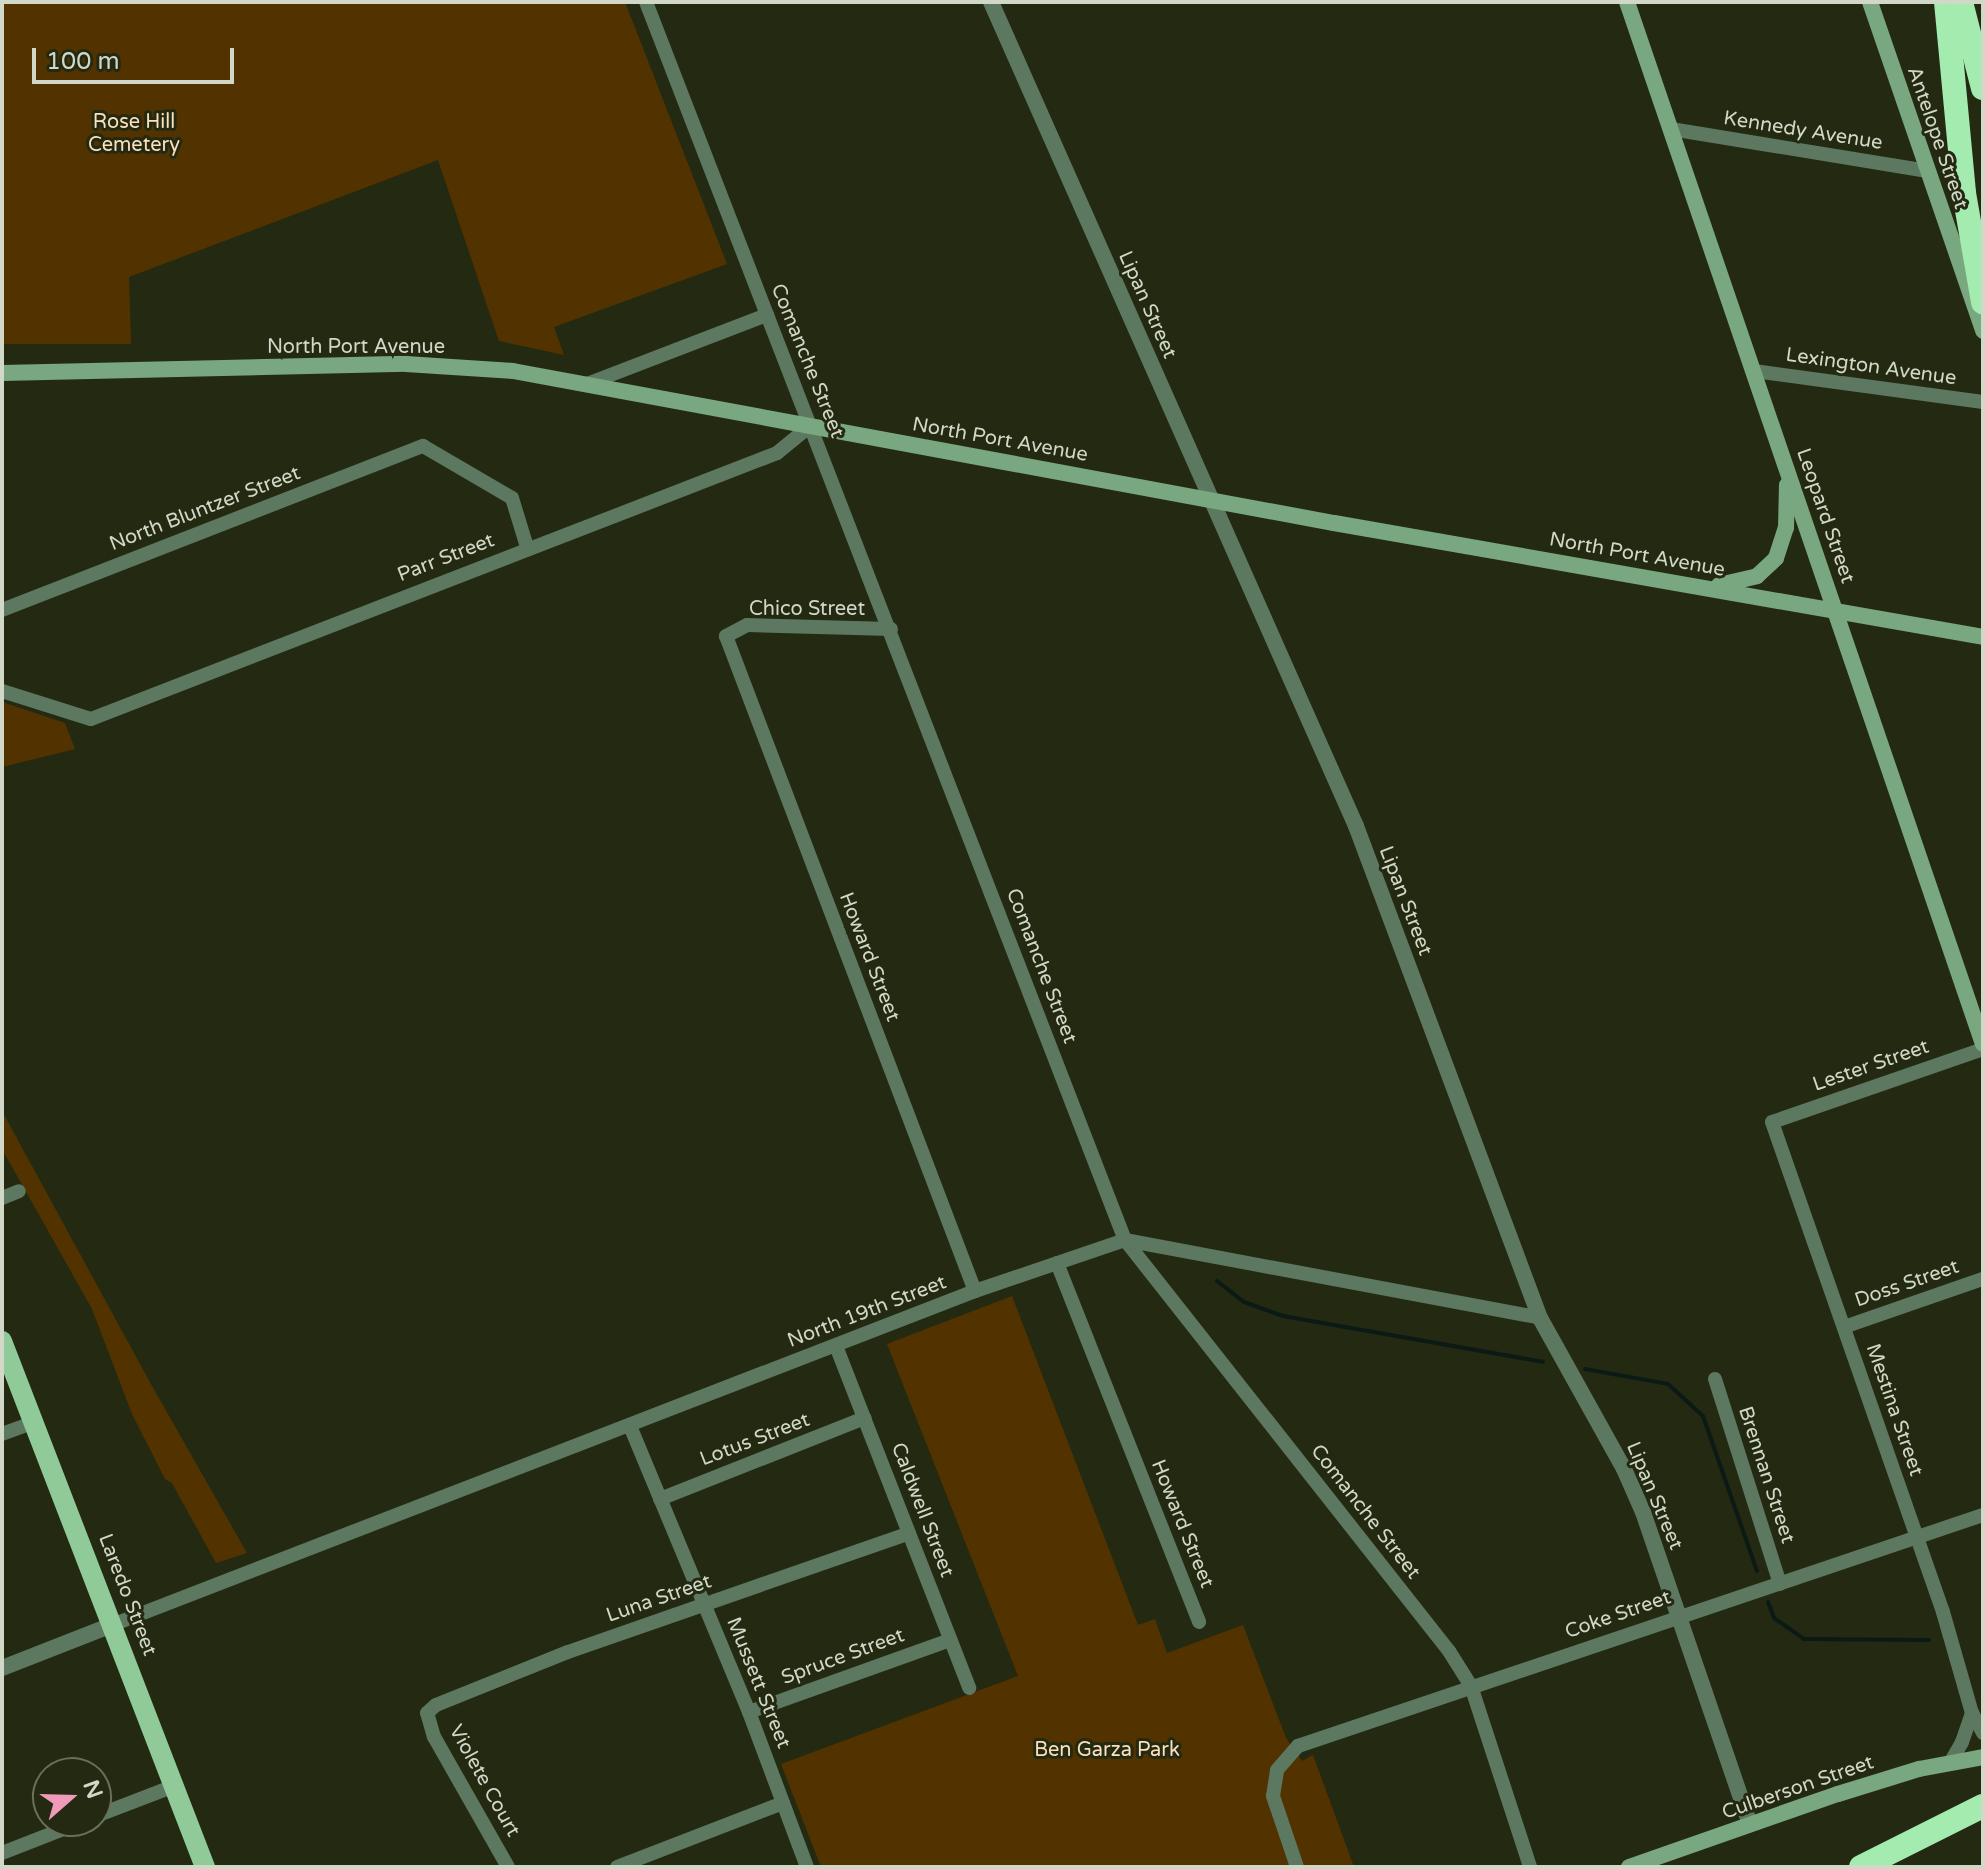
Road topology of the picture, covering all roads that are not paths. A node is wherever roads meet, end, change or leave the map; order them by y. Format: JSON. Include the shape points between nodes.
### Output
{"nodes":[{"id":1,"x":646,"y":2,"type":"edge"},
{"id":2,"x":991,"y":2,"type":"edge"},
{"id":3,"x":1627,"y":2,"type":"edge"},
{"id":4,"x":1870,"y":2,"type":"edge"},
{"id":5,"x":1946,"y":2,"type":"edge"},
{"id":6,"x":1961,"y":2,"type":"edge"},
{"id":7,"x":1983,"y":88,"type":"edge"},
{"id":8,"x":1671,"y":129,"type":"junction"},
{"id":9,"x":1928,"y":171,"type":"junction"},
{"id":10,"x":1983,"y":302,"type":"edge"},
{"id":11,"x":767,"y":315,"type":"junction"},
{"id":12,"x":1983,"y":331,"type":"edge"},
{"id":13,"x":1754,"y":371,"type":"junction"},
{"id":14,"x":2,"y":373,"type":"edge"},
{"id":15,"x":587,"y":384,"type":"junction"},
{"id":16,"x":1983,"y":402,"type":"edge"},
{"id":17,"x":1773,"y":425,"type":"junction"},
{"id":18,"x":810,"y":426,"type":"junction"},
{"id":19,"x":1212,"y":499,"type":"junction"},
{"id":20,"x":527,"y":547,"type":"junction"},
{"id":21,"x":1687,"y":584,"type":"junction"},
{"id":22,"x":2,"y":610,"type":"edge"},
{"id":23,"x":1837,"y":611,"type":"junction"},
{"id":24,"x":891,"y":629,"type":"junction"},
{"id":25,"x":726,"y":636,"type":"joint"},
{"id":26,"x":1983,"y":637,"type":"edge"},
{"id":27,"x":2,"y":691,"type":"edge"},
{"id":28,"x":1983,"y":1046,"type":"edge"},
{"id":29,"x":1772,"y":1122,"type":"joint"},
{"id":30,"x":19,"y":1191,"type":"dead end"},
{"id":31,"x":2,"y":1198,"type":"edge"},
{"id":32,"x":1125,"y":1240,"type":"junction"},
{"id":33,"x":1057,"y":1263,"type":"junction"},
{"id":34,"x":1983,"y":1279,"type":"edge"},
{"id":35,"x":975,"y":1291,"type":"junction"},
{"id":36,"x":1540,"y":1318,"type":"junction"},
{"id":37,"x":1844,"y":1327,"type":"junction"},
{"id":38,"x":2,"y":1341,"type":"edge"},
{"id":39,"x":836,"y":1346,"type":"junction"},
{"id":40,"x":1715,"y":1379,"type":"dead end"},
{"id":41,"x":865,"y":1418,"type":"junction"},
{"id":42,"x":35,"y":1422,"type":"junction"},
{"id":43,"x":630,"y":1426,"type":"junction"},
{"id":44,"x":2,"y":1434,"type":"edge"},
{"id":45,"x":660,"y":1499,"type":"junction"},
{"id":46,"x":1983,"y":1515,"type":"edge"},
{"id":47,"x":909,"y":1533,"type":"junction"},
{"id":48,"x":1917,"y":1538,"type":"junction"},
{"id":49,"x":1780,"y":1584,"type":"junction"},
{"id":50,"x":705,"y":1604,"type":"junction"},
{"id":51,"x":1679,"y":1615,"type":"junction"},
{"id":52,"x":1199,"y":1622,"type":"dead end"},
{"id":53,"x":112,"y":1625,"type":"junction"},
{"id":54,"x":950,"y":1640,"type":"junction"},
{"id":55,"x":2,"y":1668,"type":"edge"},
{"id":56,"x":1471,"y":1686,"type":"junction"},
{"id":57,"x":969,"y":1688,"type":"dead end"},
{"id":58,"x":749,"y":1712,"type":"junction"},
{"id":59,"x":427,"y":1713,"type":"joint"},
{"id":60,"x":1972,"y":1713,"type":"junction"},
{"id":61,"x":1983,"y":1733,"type":"edge"},
{"id":62,"x":1983,"y":1757,"type":"edge"},
{"id":63,"x":1950,"y":1763,"type":"junction"},
{"id":64,"x":174,"y":1786,"type":"junction"},
{"id":65,"x":783,"y":1803,"type":"junction"},
{"id":66,"x":1983,"y":1806,"type":"edge"},
{"id":67,"x":112,"y":1810,"type":"edge"},
{"id":68,"x":1750,"y":1824,"type":"junction"},
{"id":69,"x":43,"y":1837,"type":"edge"},
{"id":70,"x":2,"y":1853,"type":"edge"},
{"id":71,"x":205,"y":1867,"type":"edge"},
{"id":72,"x":508,"y":1867,"type":"edge"},
{"id":73,"x":617,"y":1867,"type":"edge"},
{"id":74,"x":807,"y":1867,"type":"edge"},
{"id":75,"x":1297,"y":1867,"type":"edge"},
{"id":76,"x":1530,"y":1867,"type":"edge"},
{"id":77,"x":1629,"y":1867,"type":"edge"},
{"id":78,"x":1861,"y":1867,"type":"edge"}],
"edges":[{"from":1,"to":11,"type":"street","name":"Comanche Street"},
{"from":2,"to":19,"type":"street","name":"Lipan Street"},
{"from":3,"to":8,"type":"main road","name":"Leopard Street"},
{"from":4,"to":9,"type":"main road","name":"Antelope Street"},
{"from":5,"to":10,"type":"highway","via":[[1964,193]]},
{"from":6,"to":7,"type":"highway"},
{"from":8,"to":9,"type":"street","name":"Kennedy Avenue"},
{"from":8,"to":13,"type":"main road","name":"Leopard Street"},
{"from":9,"to":12,"type":"main road","name":"Antelope Street"},
{"from":11,"to":15,"type":"street"},
{"from":11,"to":18,"type":"street","name":"Comanche Street"},
{"from":13,"to":16,"type":"street","name":"Lexington Avenue"},
{"from":13,"to":17,"type":"main road","name":"Leopard Street"},
{"from":14,"to":15,"type":"main road","name":"North Port Avenue","via":[[406,364],[513,371]]},
{"from":15,"to":18,"type":"main road","name":"North Port Avenue"},
{"from":17,"to":21,"type":"main road","via":[[1789,497],[1776,558],[1757,576],[1740,582]]},
{"from":17,"to":23,"type":"main road","name":"Leopard Street"},
{"from":18,"to":19,"type":"main road","name":"North Port Avenue"},
{"from":18,"to":20,"type":"street","name":"Parr Street","via":[[777,453]]},
{"from":18,"to":24,"type":"street","name":"Comanche Street"},
{"from":19,"to":21,"type":"main road","name":"North Port Avenue"},
{"from":19,"to":36,"type":"street","name":"Lipan Street","via":[[1356,826]]},
{"from":20,"to":22,"type":"street","name":"North Bluntzer Street","via":[[512,498],[423,446]]},
{"from":20,"to":27,"type":"street","name":"Parr Street","via":[[91,719]]},
{"from":21,"to":23,"type":"main road","name":"North Port Avenue"},
{"from":23,"to":26,"type":"main road","name":"North Port Avenue"},
{"from":23,"to":28,"type":"main road","name":"Leopard Street"},
{"from":24,"to":25,"type":"street","name":"Chico Street","via":[[747,625]]},
{"from":24,"to":32,"type":"street","name":"Comanche Street"},
{"from":25,"to":35,"type":"street","name":"Howard Street"},
{"from":28,"to":29,"type":"street","name":"Lester Street"},
{"from":29,"to":37,"type":"street","name":"Mestina Street"},
{"from":30,"to":31,"type":"street"},
{"from":32,"to":33,"type":"street","name":"North 19th Street"},
{"from":32,"to":36,"type":"street","name":"North 19th Street"},
{"from":32,"to":56,"type":"street","name":"Comanche Street","via":[[1449,1651]]},
{"from":33,"to":35,"type":"street","name":"North 19th Street"},
{"from":33,"to":52,"type":"street","name":"Howard Street"},
{"from":34,"to":37,"type":"street","name":"Doss Street"},
{"from":35,"to":39,"type":"street","name":"North 19th Street"},
{"from":36,"to":51,"type":"street","name":"Lipan Street","via":[[1624,1469]]},
{"from":37,"to":48,"type":"street","name":"Mestina Street"},
{"from":38,"to":42,"type":"main road","name":"Laredo Street"},
{"from":39,"to":41,"type":"street","name":"Caldwell Street"},
{"from":39,"to":43,"type":"street","name":"North 19th Street"},
{"from":40,"to":49,"type":"street","name":"Brennan Street"},
{"from":41,"to":45,"type":"street","name":"Lotus Street"},
{"from":41,"to":47,"type":"street","name":"Caldwell Street"},
{"from":42,"to":44,"type":"street"},
{"from":42,"to":53,"type":"main road","name":"Laredo Street"},
{"from":43,"to":45,"type":"street","name":"Mussett Street"},
{"from":43,"to":53,"type":"street","name":"North 19th Street"},
{"from":45,"to":50,"type":"street","name":"Mussett Street"},
{"from":46,"to":48,"type":"street","name":"Coke Street"},
{"from":47,"to":50,"type":"street","name":"Luna Street"},
{"from":47,"to":54,"type":"street","name":"Caldwell Street"},
{"from":48,"to":49,"type":"street","name":"Coke Street"},
{"from":48,"to":60,"type":"street","name":"Mestina Street"},
{"from":49,"to":51,"type":"street","name":"Coke Street"},
{"from":50,"to":58,"type":"street","name":"Mussett Street"},
{"from":50,"to":59,"type":"street","name":"Luna Street","via":[[568,1652]]},
{"from":51,"to":56,"type":"street","name":"Coke Street"},
{"from":51,"to":68,"type":"street","name":"Lipan Street"},
{"from":53,"to":55,"type":"street"},
{"from":53,"to":64,"type":"main road","name":"Laredo Street"},
{"from":54,"to":57,"type":"street","name":"Caldwell Street"},
{"from":54,"to":58,"type":"street","name":"Spruce Street"},
{"from":56,"to":75,"type":"street","name":"Coke Street","via":[[1298,1746],[1277,1770],[1273,1796]]},
{"from":56,"to":76,"type":"street","name":"Comanche Street"},
{"from":58,"to":65,"type":"street","name":"Mussett Street"},
{"from":59,"to":72,"type":"street","name":"Violete Court","via":[[434,1737]]},
{"from":60,"to":61,"type":"street","name":"Mestina Street"},
{"from":60,"to":63,"type":"street"},
{"from":62,"to":63,"type":"main road","name":"Culberson Street"},
{"from":63,"to":68,"type":"main road","name":"Culberson Street"},
{"from":64,"to":67,"type":"street"},
{"from":64,"to":71,"type":"main road","name":"Laredo Street"},
{"from":65,"to":73,"type":"street"},
{"from":65,"to":74,"type":"street","name":"Mussett Street"},
{"from":66,"to":78,"type":"highway"},
{"from":68,"to":77,"type":"main road","name":"Culberson Street"},
{"from":69,"to":70,"type":"street"}]}
